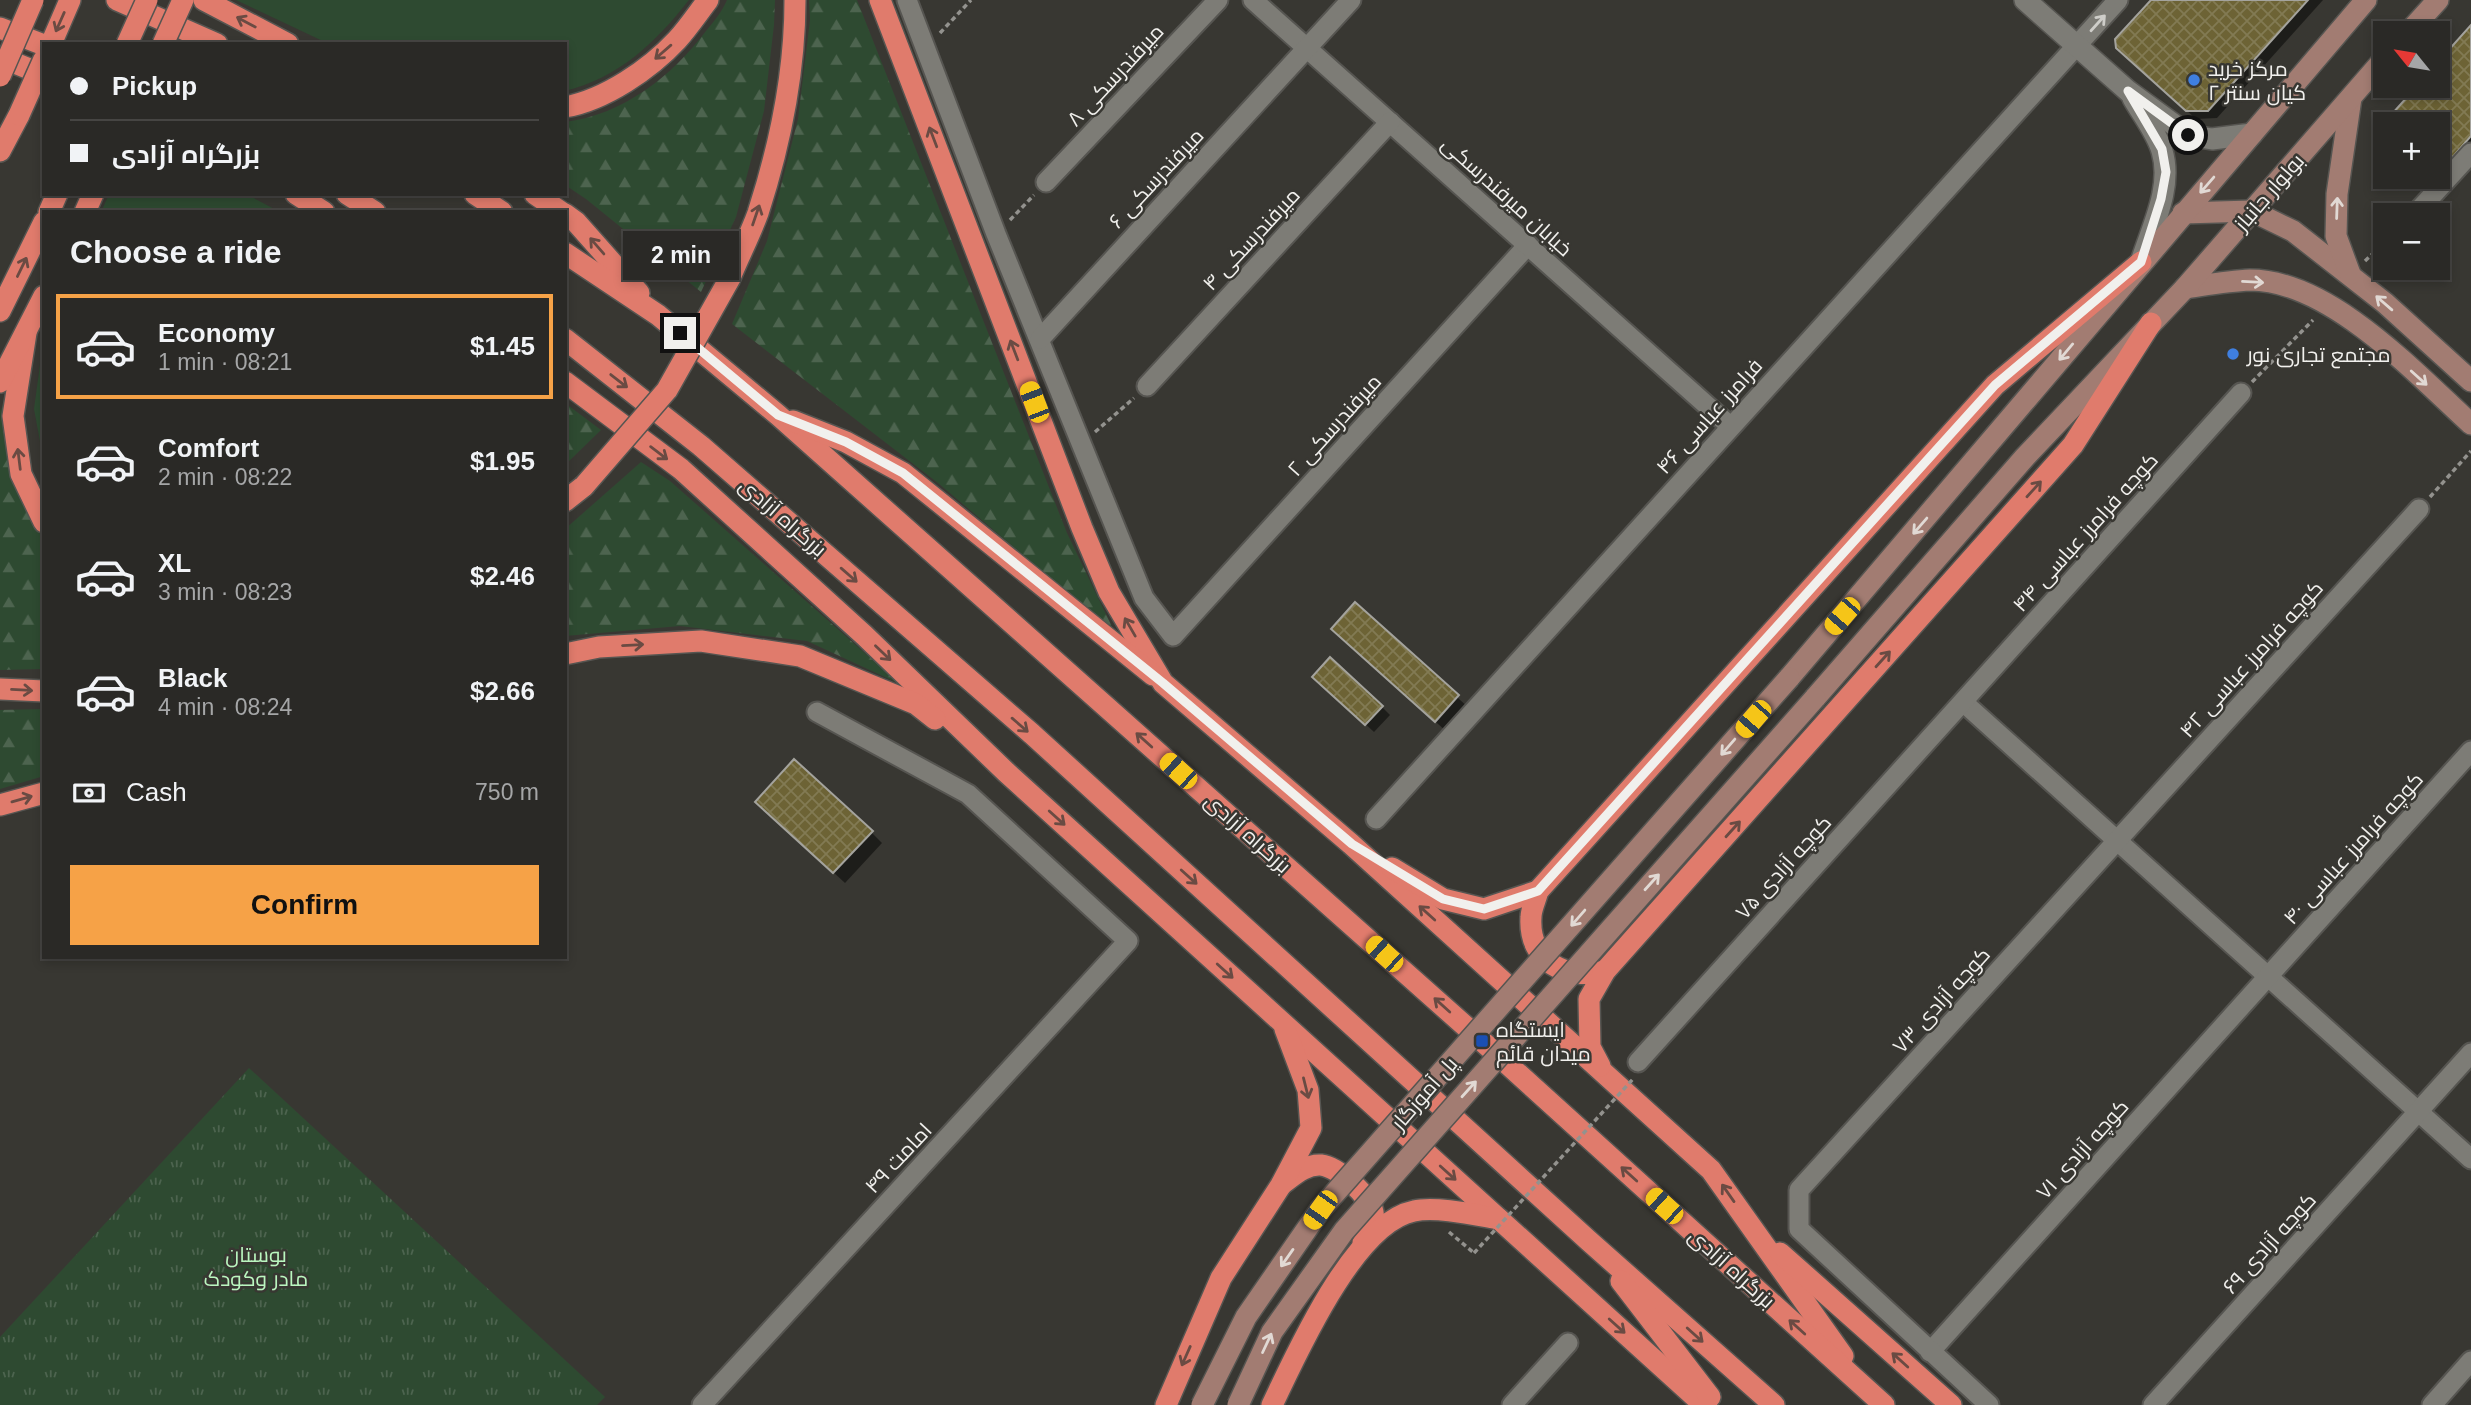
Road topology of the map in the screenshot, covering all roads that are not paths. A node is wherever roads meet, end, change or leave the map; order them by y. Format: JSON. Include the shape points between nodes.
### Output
{"nodes":[{"id":1,"x":33,"y":0,"type":"edge"},
{"id":2,"x":70,"y":0,"type":"edge"},
{"id":3,"x":117,"y":0,"type":"edge"},
{"id":4,"x":147,"y":0,"type":"edge"},
{"id":5,"x":183,"y":0,"type":"edge"},
{"id":6,"x":204,"y":0,"type":"edge"},
{"id":7,"x":708,"y":0,"type":"edge"},
{"id":8,"x":795,"y":0,"type":"edge"},
{"id":9,"x":880,"y":0,"type":"edge"},
{"id":10,"x":907,"y":0,"type":"edge"},
{"id":11,"x":1218,"y":0,"type":"edge"},
{"id":12,"x":1252,"y":0,"type":"edge"},
{"id":13,"x":1351,"y":0,"type":"edge"},
{"id":14,"x":2025,"y":0,"type":"edge"},
{"id":15,"x":2118,"y":0,"type":"edge"},
{"id":16,"x":2366,"y":0,"type":"edge"},
{"id":17,"x":2438,"y":0,"type":"edge"},
{"id":18,"x":2419,"y":21,"type":"edge"},
{"id":19,"x":0,"y":28,"type":"edge"},
{"id":20,"x":52,"y":42,"type":"edge"},
{"id":21,"x":128,"y":42,"type":"edge"},
{"id":22,"x":164,"y":42,"type":"edge"},
{"id":23,"x":212,"y":42,"type":"edge"},
{"id":24,"x":284,"y":42,"type":"edge"},
{"id":25,"x":42,"y":44,"type":"edge"},
{"id":26,"x":2077,"y":46,"type":"junction"},
{"id":27,"x":1307,"y":49,"type":"junction"},
{"id":28,"x":0,"y":57,"type":"edge"},
{"id":29,"x":42,"y":63,"type":"edge"},
{"id":30,"x":2373,"y":72,"type":"edge"},
{"id":31,"x":42,"y":74,"type":"edge"},
{"id":32,"x":0,"y":76,"type":"edge"},
{"id":33,"x":2128,"y":91,"type":"junction"},
{"id":34,"x":2351,"y":98,"type":"junction"},
{"id":35,"x":567,"y":107,"type":"edge"},
{"id":36,"x":1390,"y":122,"type":"junction"},
{"id":37,"x":2252,"y":134,"type":"junction"},
{"id":38,"x":0,"y":151,"type":"edge"},
{"id":39,"x":2471,"y":153,"type":"edge"},
{"id":40,"x":1046,"y":182,"type":"road end"},
{"id":41,"x":299,"y":196,"type":"edge"},
{"id":42,"x":350,"y":196,"type":"edge"},
{"id":43,"x":478,"y":196,"type":"edge"},
{"id":44,"x":537,"y":196,"type":"edge"},
{"id":45,"x":2425,"y":203,"type":"edge"},
{"id":46,"x":321,"y":210,"type":"edge"},
{"id":47,"x":372,"y":210,"type":"edge"},
{"id":48,"x":499,"y":210,"type":"edge"},
{"id":49,"x":558,"y":210,"type":"edge"},
{"id":50,"x":2252,"y":211,"type":"junction"},
{"id":51,"x":2183,"y":213,"type":"junction"},
{"id":52,"x":567,"y":216,"type":"edge"},
{"id":53,"x":42,"y":226,"type":"edge"},
{"id":54,"x":1528,"y":245,"type":"junction"},
{"id":55,"x":567,"y":254,"type":"edge"},
{"id":56,"x":2141,"y":262,"type":"junction"},
{"id":57,"x":2350,"y":274,"type":"junction"},
{"id":58,"x":2185,"y":288,"type":"junction"},
{"id":59,"x":42,"y":300,"type":"edge"},
{"id":60,"x":2329,"y":304,"type":"junction"},
{"id":61,"x":0,"y":311,"type":"edge"},
{"id":62,"x":658,"y":315,"type":"junction"},
{"id":63,"x":2151,"y":323,"type":"junction"},
{"id":64,"x":26,"y":333,"type":"junction"},
{"id":65,"x":1040,"y":339,"type":"junction"},
{"id":66,"x":567,"y":341,"type":"edge"},
{"id":67,"x":2471,"y":381,"type":"edge"},
{"id":68,"x":0,"y":382,"type":"edge"},
{"id":69,"x":567,"y":384,"type":"edge"},
{"id":70,"x":1147,"y":386,"type":"road end"},
{"id":71,"x":2241,"y":393,"type":"road end"},
{"id":72,"x":778,"y":415,"type":"junction"},
{"id":73,"x":2471,"y":424,"type":"edge"},
{"id":74,"x":1730,"y":426,"type":"junction"},
{"id":75,"x":567,"y":499,"type":"edge"},
{"id":76,"x":2419,"y":509,"type":"road end"},
{"id":77,"x":42,"y":518,"type":"edge"},
{"id":78,"x":567,"y":654,"type":"edge"},
{"id":79,"x":1163,"y":683,"type":"junction"},
{"id":80,"x":0,"y":689,"type":"edge"},
{"id":81,"x":42,"y":691,"type":"edge"},
{"id":82,"x":1963,"y":702,"type":"junction"},
{"id":83,"x":817,"y":712,"type":"dead end"},
{"id":84,"x":2471,"y":751,"type":"edge"},
{"id":85,"x":1006,"y":772,"type":"junction"},
{"id":86,"x":42,"y":794,"type":"edge"},
{"id":87,"x":0,"y":805,"type":"edge"},
{"id":88,"x":1376,"y":819,"type":"dead end"},
{"id":89,"x":2117,"y":840,"type":"junction"},
{"id":90,"x":1352,"y":844,"type":"junction"},
{"id":91,"x":1538,"y":891,"type":"junction"},
{"id":92,"x":1605,"y":971,"type":"junction"},
{"id":93,"x":2268,"y":976,"type":"junction"},
{"id":94,"x":1283,"y":1023,"type":"junction"},
{"id":95,"x":2471,"y":1054,"type":"edge"},
{"id":96,"x":1635,"y":1071,"type":"road end"},
{"id":97,"x":1604,"y":1074,"type":"junction"},
{"id":98,"x":2418,"y":1111,"type":"junction"},
{"id":99,"x":2471,"y":1159,"type":"edge"},
{"id":100,"x":1281,"y":1185,"type":"junction"},
{"id":101,"x":1499,"y":1219,"type":"junction"},
{"id":102,"x":1752,"y":1228,"type":"junction"},
{"id":103,"x":1589,"y":1241,"type":"junction"},
{"id":104,"x":1360,"y":1248,"type":"junction"},
{"id":105,"x":1568,"y":1343,"type":"dead end"},
{"id":106,"x":1930,"y":1353,"type":"junction"},
{"id":107,"x":2471,"y":1362,"type":"edge"},
{"id":108,"x":1866,"y":1389,"type":"junction"},
{"id":109,"x":702,"y":1405,"type":"edge"},
{"id":110,"x":1166,"y":1405,"type":"edge"},
{"id":111,"x":1202,"y":1405,"type":"edge"},
{"id":112,"x":1238,"y":1405,"type":"edge"},
{"id":113,"x":1272,"y":1405,"type":"edge"},
{"id":114,"x":1512,"y":1405,"type":"edge"},
{"id":115,"x":1704,"y":1405,"type":"edge"},
{"id":116,"x":1716,"y":1405,"type":"edge"},
{"id":117,"x":1774,"y":1405,"type":"edge"},
{"id":118,"x":1884,"y":1405,"type":"edge"},
{"id":119,"x":1951,"y":1405,"type":"edge"},
{"id":120,"x":1989,"y":1405,"type":"edge"},
{"id":121,"x":2153,"y":1405,"type":"edge"},
{"id":122,"x":2432,"y":1405,"type":"edge"}],
"edges":[{"from":1,"to":32,"type":"highway","bridge":true},
{"from":2,"to":20,"type":"highway","one_way":true},
{"from":3,"to":23,"type":"highway"},
{"from":4,"to":21,"type":"highway","bridge":true},
{"from":5,"to":22,"type":"highway","bridge":true},
{"from":24,"to":6,"type":"highway","one_way":true},
{"from":7,"to":35,"type":"highway","one_way":true,"via":[[677,40],[632,79]]},
{"from":75,"to":8,"type":"highway","one_way":true,"bridge":true,"via":[[667,390],[730,278],[757,213],[785,109]]},
{"from":79,"to":9,"type":"highway","one_way":true,"via":[[1110,592],[1082,528]]},
{"from":10,"to":65,"type":"street"},
{"from":11,"to":40,"type":"street","name":"میرفندرسکی ۸"},
{"from":12,"to":27,"type":"street","name":"خیابان میرفندرسکی"},
{"from":13,"to":27,"type":"street","name":"میرفندرسکی ۶"},
{"from":14,"to":26,"type":"street"},
{"from":26,"to":15,"type":"street","name":"فرامرز عباسی ۴۶","one_way":true},
{"from":16,"to":37,"type":"main road"},
{"from":17,"to":18,"type":"main road"},
{"from":19,"to":25,"type":"highway"},
{"from":26,"to":33,"type":"street"},
{"from":26,"to":74,"type":"street","name":"فرامرز عباسی ۴۶"},
{"from":27,"to":36,"type":"street","name":"خیابان میرفندرسکی"},
{"from":27,"to":65,"type":"street","name":"میرفندرسکی ۶"},
{"from":28,"to":31,"type":"highway"},
{"from":29,"to":38,"type":"highway","bridge":true},
{"from":30,"to":34,"type":"main road","name":"بولوار جانباز"},
{"from":33,"to":37,"type":"street","via":[[2188,135],[2212,139]]},
{"from":33,"to":56,"type":"street","via":[[2162,149],[2166,172]]},
{"from":34,"to":50,"type":"main road","name":"بولوار جانباز"},
{"from":57,"to":34,"type":"main road","one_way":true,"via":[[2336,236],[2337,194]]},
{"from":36,"to":54,"type":"street","name":"خیابان میرفندرسکی"},
{"from":36,"to":70,"type":"street","name":"میرفندرسکی ۴"},
{"from":37,"to":51,"type":"main road","one_way":true},
{"from":39,"to":45,"type":"street"},
{"from":41,"to":46,"type":"highway"},
{"from":42,"to":47,"type":"highway"},
{"from":43,"to":48,"type":"highway"},
{"from":44,"to":49,"type":"highway"},
{"from":50,"to":51,"type":"main road"},
{"from":50,"to":57,"type":"main road","via":[[2293,231]]},
{"from":50,"to":58,"type":"main road","name":"بولوار جانباز"},
{"from":51,"to":56,"type":"main road"},
{"from":62,"to":52,"type":"highway","one_way":true},
{"from":61,"to":53,"type":"highway","one_way":true},
{"from":54,"to":65,"type":"street","name":"میرفندرسکی ۲","via":[[1173,636],[1144,598]]},
{"from":54,"to":74,"type":"street","name":"خیابان میرفندرسکی"},
{"from":55,"to":62,"type":"highway","name":"بزرگراه آزادی"},
{"from":56,"to":91,"type":"highway","via":[[1995,385]]},
{"from":56,"to":111,"type":"main road","name":"پل آموزگار","one_way":true,"bridge":true,"via":[[1789,678],[1320,1210],[1245,1317]]},
{"from":57,"to":60,"type":"main road","via":[[2334,284]]},
{"from":67,"to":57,"type":"main road","one_way":true},
{"from":58,"to":60,"type":"main road","one_way":true,"via":[[2251,280],[2298,288]]},
{"from":58,"to":63,"type":"main road","name":"بولوار جانباز"},
{"from":59,"to":64,"type":"highway"},
{"from":60,"to":73,"type":"main road","one_way":true,"via":[[2362,327]]},
{"from":62,"to":72,"type":"highway","name":"بزرگراه آزادی"},
{"from":92,"to":63,"type":"highway","one_way":true,"via":[[2073,445]]},
{"from":112,"to":63,"type":"main road","name":"پل آموزگار","one_way":true,"bridge":true,"via":[[1272,1332],[1344,1231],[2025,457]]},
{"from":64,"to":68,"type":"highway"},
{"from":77,"to":64,"type":"highway","one_way":true,"via":[[20,474],[13,416]]},
{"from":66,"to":103,"type":"highway","name":"بزرگراه آزادی","one_way":true,"via":[[701,446],[1021,725]]},
{"from":69,"to":85,"type":"highway","one_way":true,"via":[[681,469]]},
{"from":71,"to":82,"type":"street","name":"کوچه فرامرز عباسی ۴۴"},
{"from":72,"to":79,"type":"highway","via":[[846,442],[903,473]]},
{"from":108,"to":72,"type":"highway","name":"بزرگراه آزادی","one_way":true},
{"from":74,"to":88,"type":"street","name":"فرامرز عباسی ۴۶"},
{"from":76,"to":89,"type":"street","name":"کوچه فرامرز عباسی ۴۲"},
{"from":78,"to":85,"type":"highway","one_way":true,"via":[[599,647],[701,641],[800,656],[916,704]]},
{"from":79,"to":90,"type":"highway"},
{"from":80,"to":81,"type":"highway","one_way":true},
{"from":82,"to":89,"type":"street"},
{"from":82,"to":96,"type":"street","name":"کوچه آزادی ۷۵"},
{"from":83,"to":109,"type":"street","name":"امامت ۴۹","via":[[968,794],[1128,941]]},
{"from":84,"to":93,"type":"street","name":"کوچه فرامرز عباسی ۴۰"},
{"from":85,"to":94,"type":"highway","one_way":true},
{"from":87,"to":86,"type":"highway","one_way":true},
{"from":89,"to":93,"type":"street"},
{"from":89,"to":106,"type":"street","name":"کوچه آزادی ۷۳","via":[[1799,1190],[1799,1229]]},
{"from":90,"to":91,"type":"highway","via":[[1443,899],[1484,909]]},
{"from":97,"to":90,"type":"highway","one_way":true},
{"from":91,"to":92,"type":"highway","via":[[1531,916],[1533,940],[1546,960],[1566,972],[1589,975]]},
{"from":92,"to":97,"type":"highway","via":[[1589,999],[1588,1024],[1590,1047]]},
{"from":93,"to":98,"type":"street"},
{"from":93,"to":106,"type":"street","name":"کوچه آزادی ۷۱"},
{"from":94,"to":100,"type":"highway","one_way":true,"via":[[1308,1090],[1311,1128]]},
{"from":94,"to":101,"type":"highway","one_way":true},
{"from":95,"to":98,"type":"street","name":"کوچه آزادی ۶۹"},
{"from":102,"to":97,"type":"highway","one_way":true,"via":[[1711,1170]]},
{"from":98,"to":99,"type":"street"},
{"from":98,"to":121,"type":"street","name":"کوچه آزادی ۶۹"},
{"from":100,"to":104,"type":"highway","via":[[1303,1169],[1322,1165],[1342,1175],[1360,1190],[1373,1212],[1371,1232]]},
{"from":100,"to":110,"type":"highway","one_way":true,"via":[[1221,1278]]},
{"from":101,"to":104,"type":"highway","via":[[1415,1210],[1394,1217]]},
{"from":101,"to":115,"type":"highway","one_way":true},
{"from":102,"to":108,"type":"highway"},
{"from":119,"to":102,"type":"highway","one_way":true},
{"from":103,"to":116,"type":"highway"},
{"from":103,"to":117,"type":"highway","name":"بزرگراه آزادی","one_way":true},
{"from":104,"to":113,"type":"highway","via":[[1307,1332]]},
{"from":105,"to":114,"type":"street"},
{"from":106,"to":120,"type":"street"},
{"from":107,"to":122,"type":"street"},
{"from":108,"to":118,"type":"highway","name":"بزرگراه آزادی"}]}
